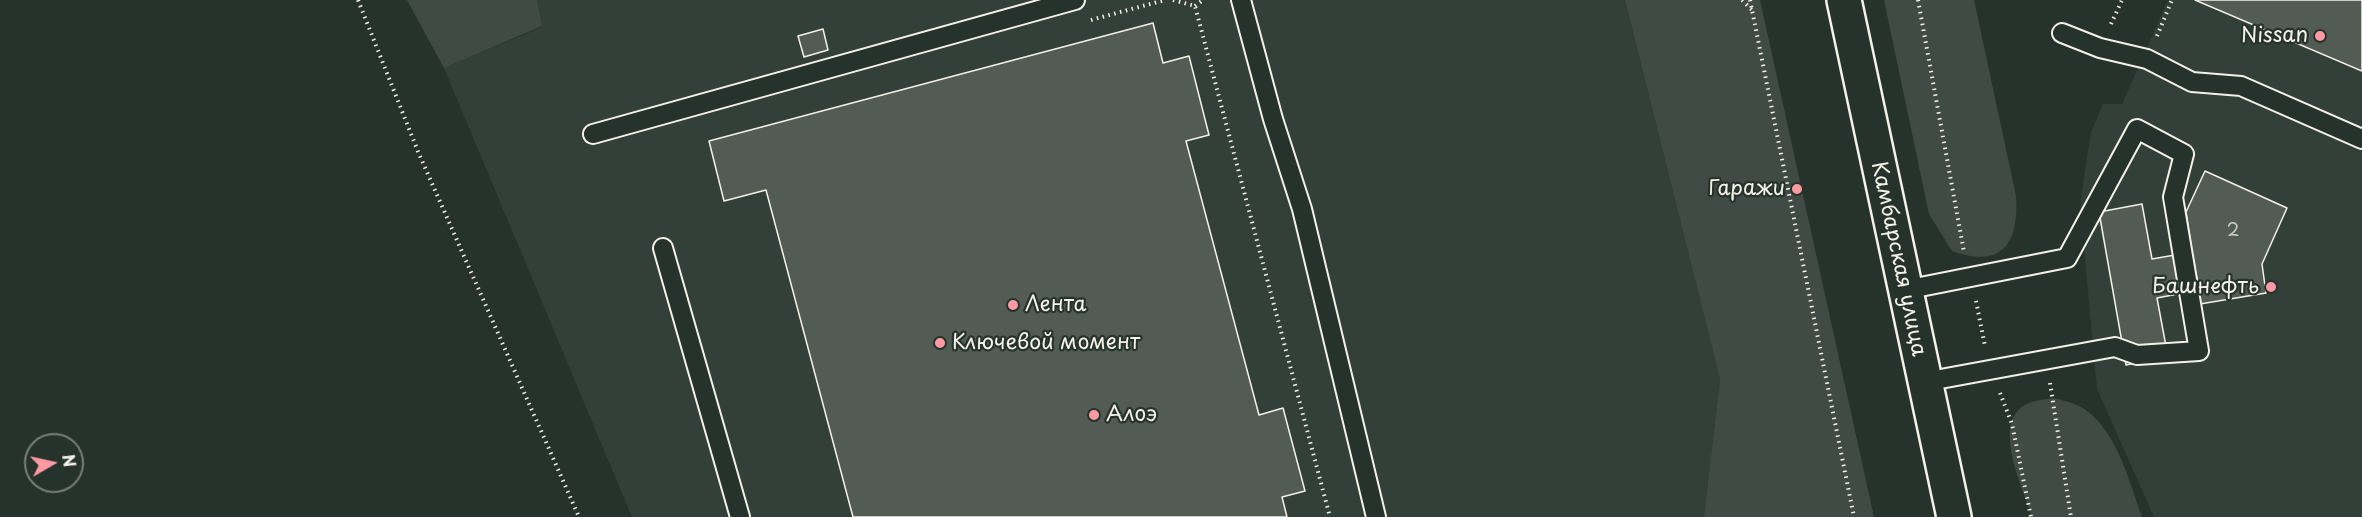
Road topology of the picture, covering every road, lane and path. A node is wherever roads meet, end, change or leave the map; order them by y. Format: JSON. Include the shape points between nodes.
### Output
{"nodes":[{"id":1,"x":358,"y":0,"type":"edge"},
{"id":2,"x":1075,"y":0,"type":"edge"},
{"id":3,"x":1173,"y":0,"type":"edge"},
{"id":4,"x":1203,"y":0,"type":"edge"},
{"id":5,"x":1241,"y":0,"type":"edge"},
{"id":6,"x":1742,"y":0,"type":"edge"},
{"id":7,"x":1750,"y":0,"type":"edge"},
{"id":8,"x":1844,"y":0,"type":"edge"},
{"id":9,"x":1918,"y":0,"type":"edge"},
{"id":10,"x":2172,"y":0,"type":"edge"},
{"id":11,"x":1195,"y":6,"type":"junction"},
{"id":12,"x":1752,"y":10,"type":"junction"},
{"id":13,"x":2062,"y":33,"type":"dead end"},
{"id":14,"x":2147,"y":59,"type":"junction"},
{"id":15,"x":593,"y":134,"type":"dead end"},
{"id":16,"x":2362,"y":139,"type":"edge"},
{"id":17,"x":663,"y":248,"type":"dead end"},
{"id":18,"x":1971,"y":277,"type":"junction"},
{"id":19,"x":1905,"y":290,"type":"junction"},
{"id":20,"x":2046,"y":358,"type":"junction"},
{"id":21,"x":1924,"y":382,"type":"junction"},
{"id":22,"x":579,"y":517,"type":"edge"},
{"id":23,"x":740,"y":517,"type":"edge"},
{"id":24,"x":1330,"y":517,"type":"edge"},
{"id":25,"x":1376,"y":517,"type":"edge"},
{"id":26,"x":1854,"y":517,"type":"edge"},
{"id":27,"x":1954,"y":517,"type":"edge"},
{"id":28,"x":2071,"y":517,"type":"edge"}],
"edges":[{"from":1,"to":22,"type":"path","via":[[419,154]]},
{"from":2,"to":15,"type":"lane"},
{"from":3,"to":11,"type":"path"},
{"from":4,"to":11,"type":"path"},
{"from":5,"to":25,"type":"lane","via":[[1302,209]]},
{"from":6,"to":12,"type":"path"},
{"from":7,"to":12,"type":"path"},
{"from":8,"to":19,"type":"main road","name":"Камбарская улица"},
{"from":9,"to":18,"type":"path"},
{"from":10,"to":14,"type":"path"},
{"from":11,"to":24,"type":"path"},
{"from":12,"to":26,"type":"path"},
{"from":13,"to":14,"type":"lane","via":[[2100,48]]},
{"from":14,"to":16,"type":"lane","via":[[2192,82],[2241,86]]},
{"from":17,"to":23,"type":"lane"},
{"from":18,"to":19,"type":"lane"},
{"from":18,"to":20,"type":"lane","via":[[2067,258],[2137,129],[2184,154],[2173,197],[2199,351],[2137,356],[2115,347]]},
{"from":19,"to":21,"type":"main road","name":"Камбарская улица"},
{"from":20,"to":21,"type":"lane"},
{"from":20,"to":28,"type":"path"},
{"from":21,"to":27,"type":"main road","name":"Камбарская улица"}]}
